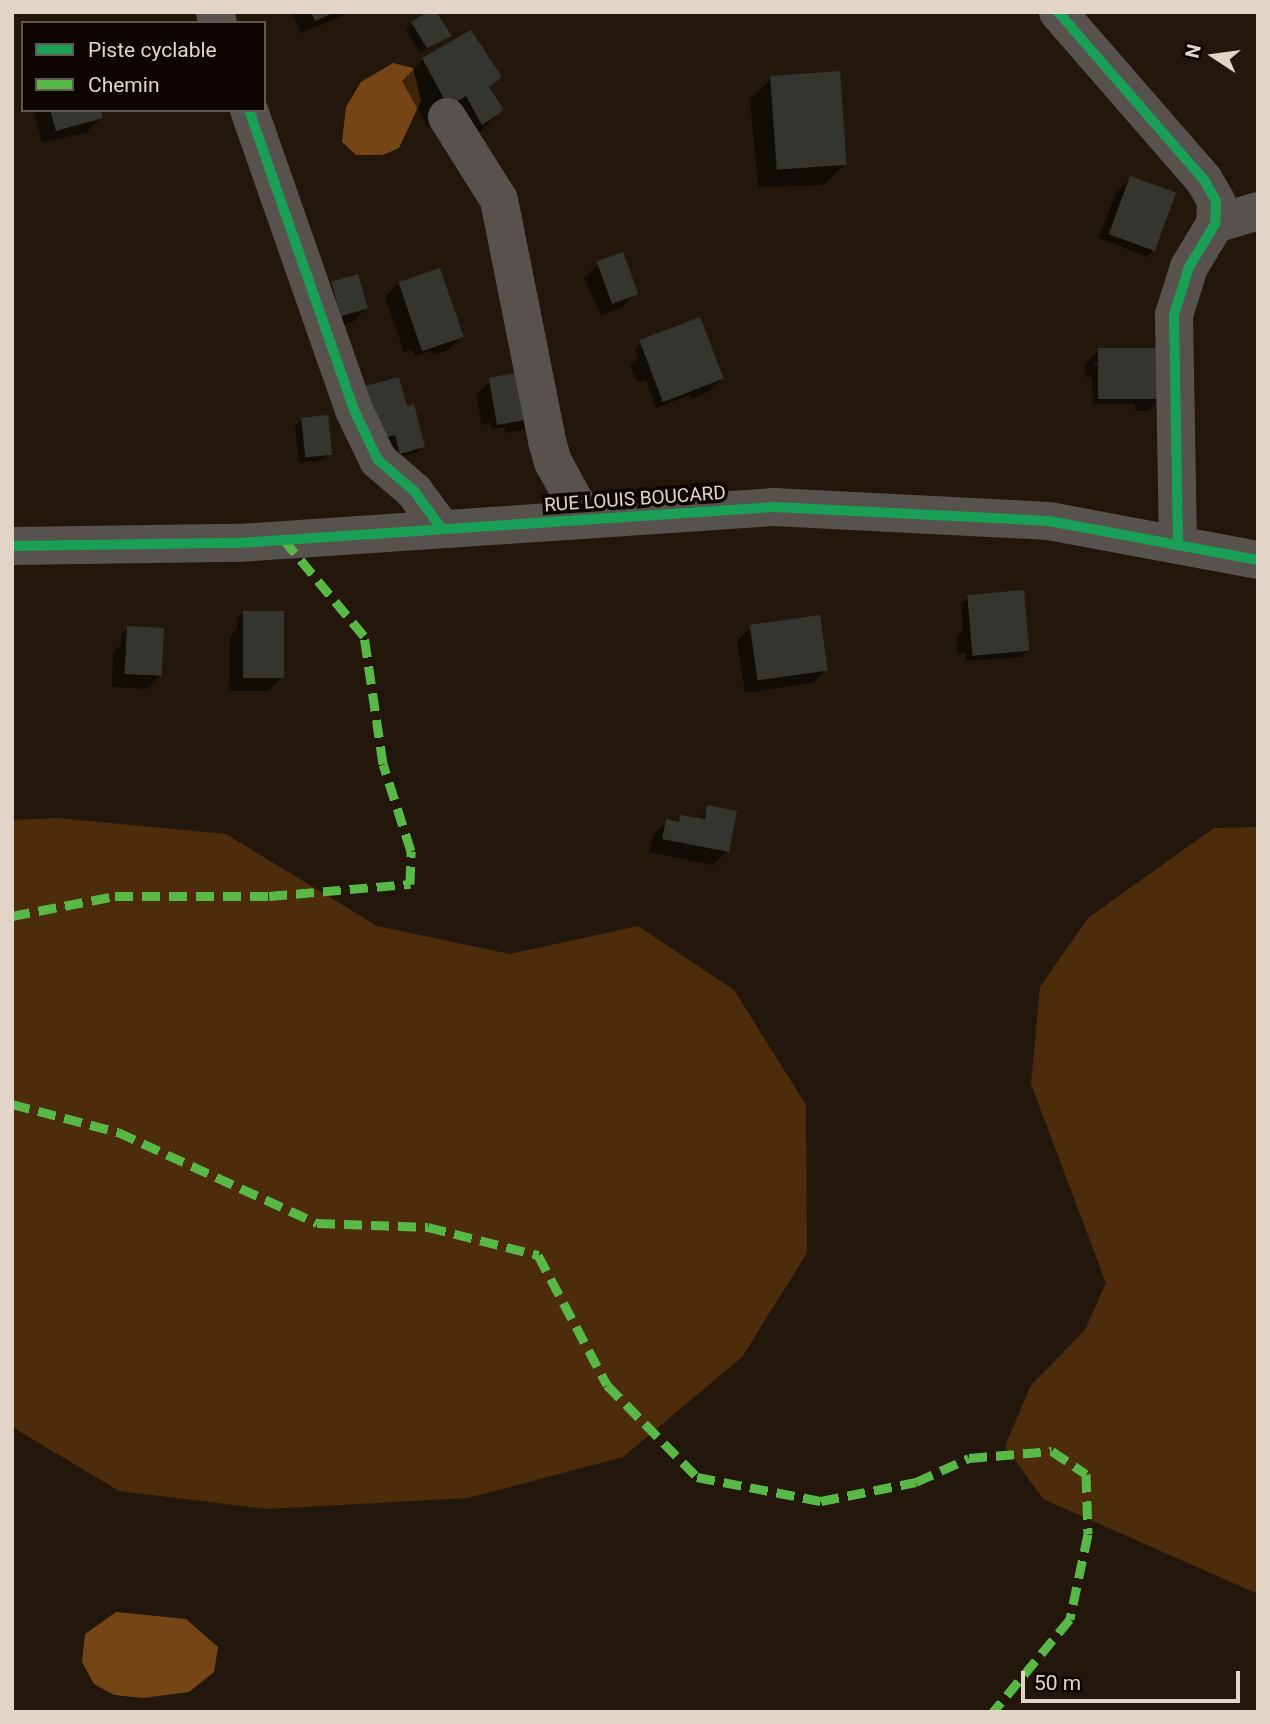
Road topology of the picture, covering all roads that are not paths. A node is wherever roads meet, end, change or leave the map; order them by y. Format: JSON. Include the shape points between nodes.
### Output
{"nodes":[{"id":1,"x":1058,"y":12,"type":"edge"},
{"id":2,"x":250,"y":112,"type":"edge"},
{"id":3,"x":447,"y":117,"type":"dead end"},
{"id":4,"x":1258,"y":211,"type":"edge"},
{"id":5,"x":1215,"y":224,"type":"junction"},
{"id":6,"x":585,"y":520,"type":"junction"},
{"id":7,"x":442,"y":529,"type":"junction"},
{"id":8,"x":1178,"y":545,"type":"junction"},
{"id":9,"x":12,"y":546,"type":"edge"},
{"id":10,"x":1258,"y":560,"type":"edge"}],
"edges":[{"from":1,"to":5,"type":"street","via":[[1204,180],[1216,201]]},
{"from":2,"to":7,"type":"street","via":[[355,410],[378,460],[414,491]]},
{"from":3,"to":6,"type":"street","via":[[499,200],[547,440],[553,462]]},
{"from":4,"to":5,"type":"street"},
{"from":5,"to":8,"type":"street","via":[[1189,267],[1174,315]]},
{"from":6,"to":7,"type":"street","name":"RUE LOUIS BOUCARD"},
{"from":6,"to":8,"type":"street","name":"RUE LOUIS BOUCARD","via":[[774,507],[1049,521]]},
{"from":7,"to":9,"type":"street","name":"RUE LOUIS BOUCARD","via":[[238,543]]},
{"from":8,"to":10,"type":"street","name":"RUE LOUIS BOUCARD"}]}
